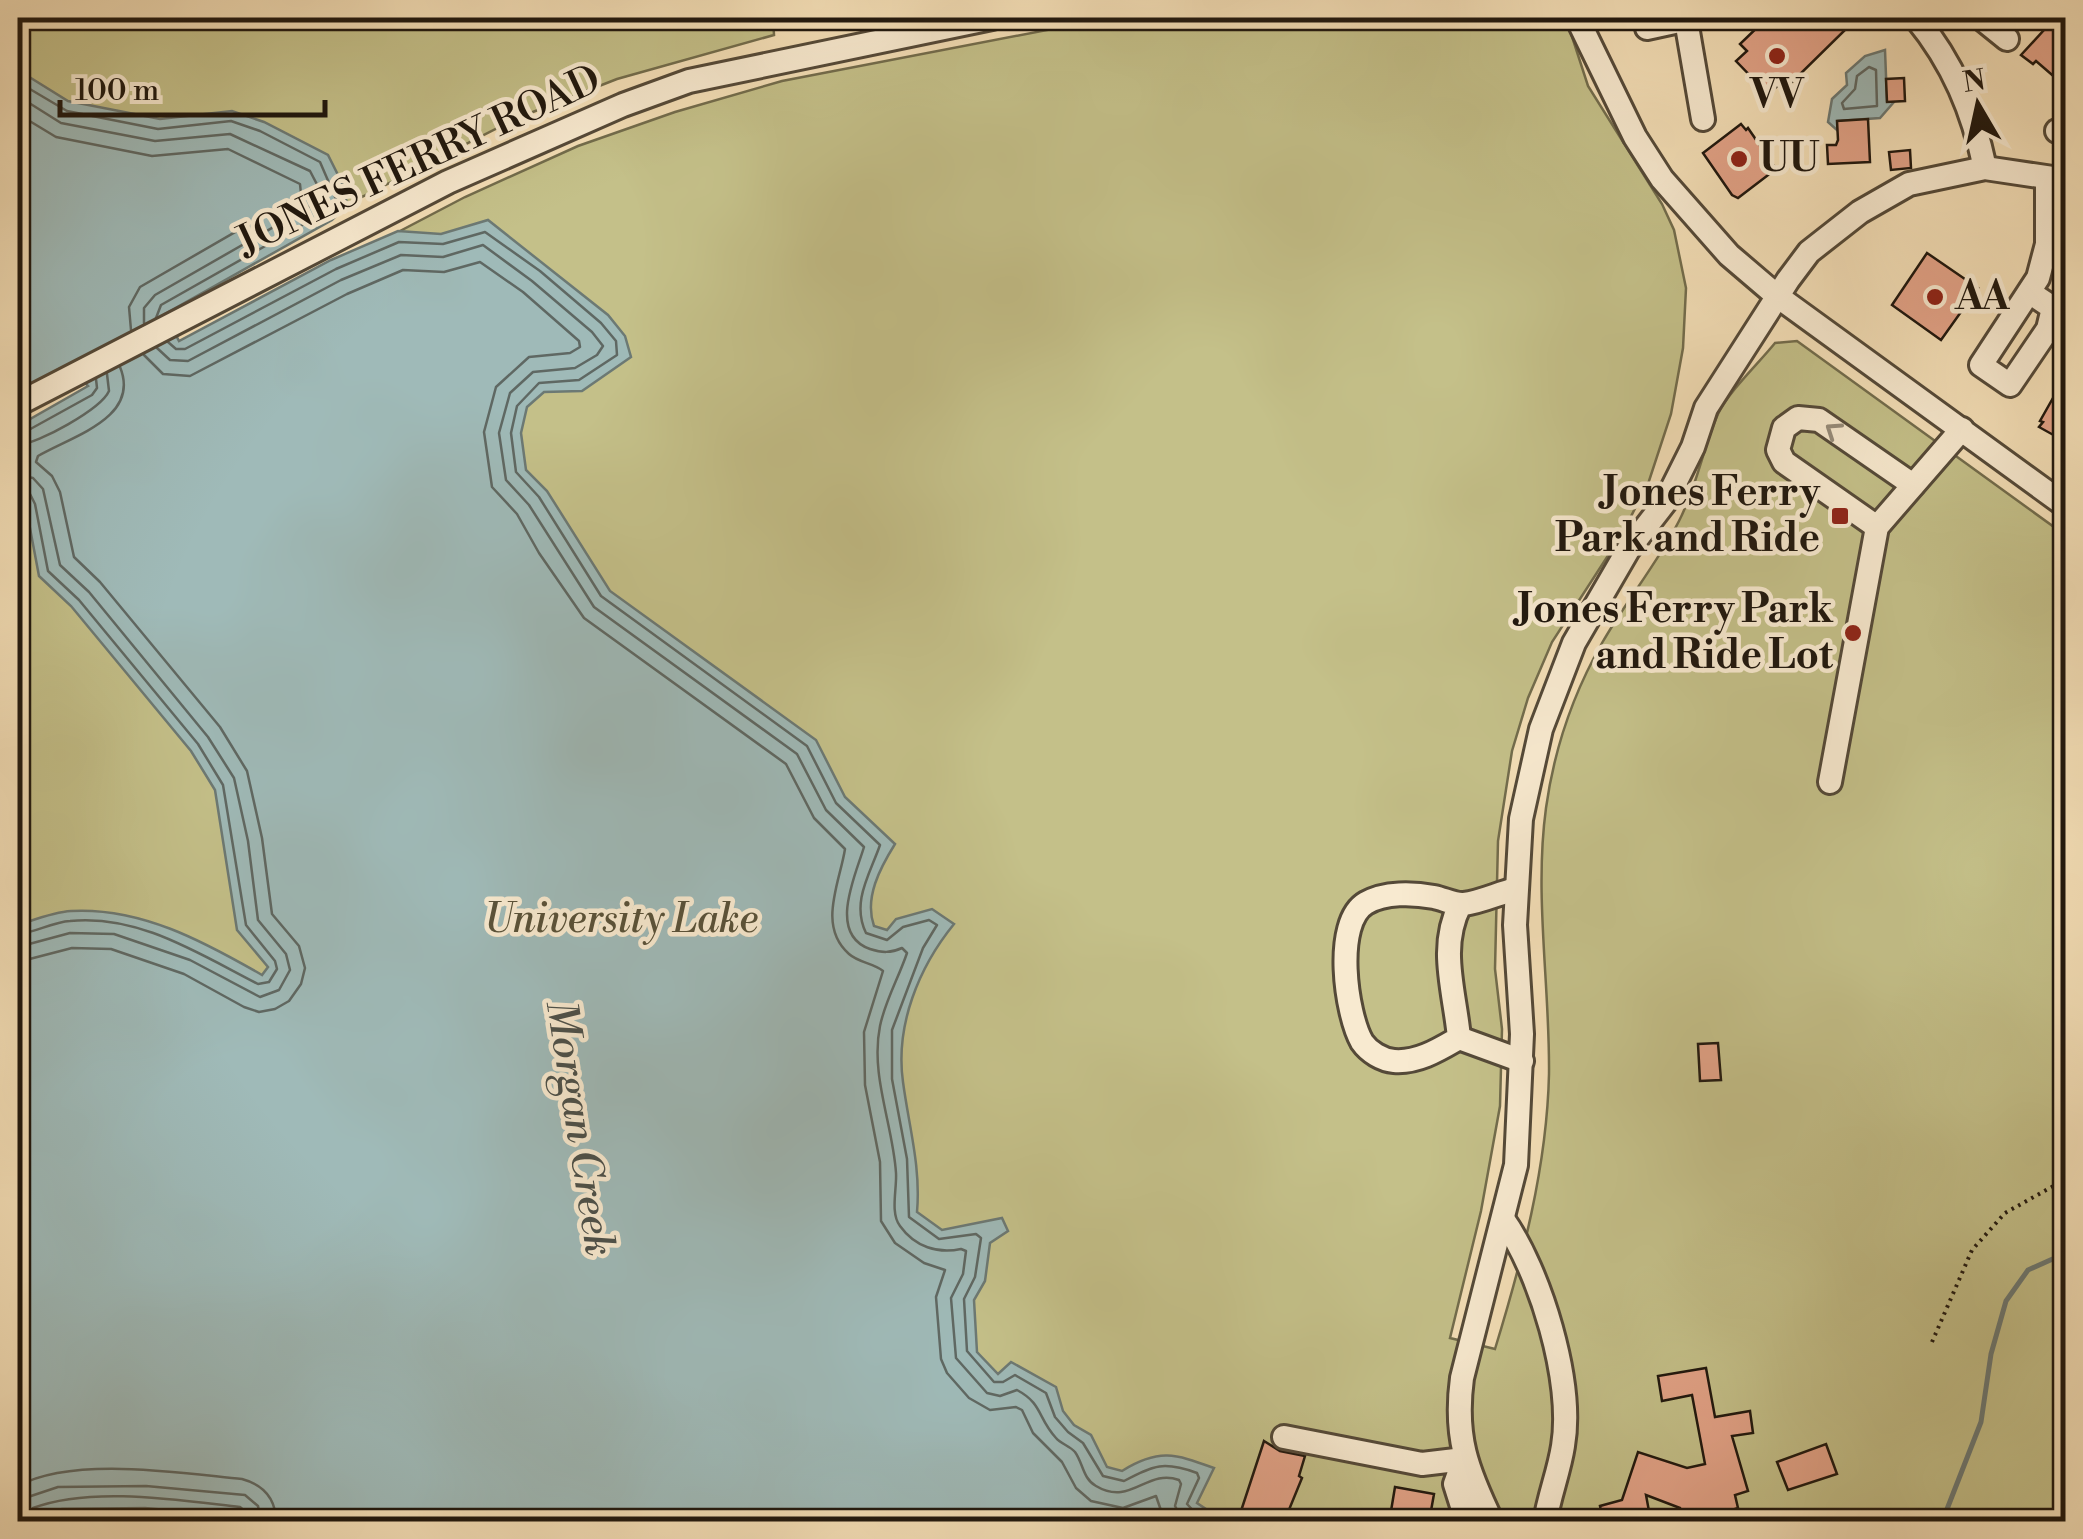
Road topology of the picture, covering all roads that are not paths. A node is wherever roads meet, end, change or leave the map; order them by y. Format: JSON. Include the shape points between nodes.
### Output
{"nodes":[{"id":1,"x":992,"y":18,"type":"edge"},
{"id":2,"x":1578,"y":18,"type":"edge"},
{"id":3,"x":1981,"y":18,"type":"edge"},
{"id":4,"x":1689,"y":19,"type":"edge"},
{"id":5,"x":1929,"y":22,"type":"edge"},
{"id":6,"x":1647,"y":28,"type":"dead end"},
{"id":7,"x":2006,"y":39,"type":"dead end"},
{"id":8,"x":1703,"y":119,"type":"dead end"},
{"id":9,"x":1985,"y":168,"type":"junction"},
{"id":10,"x":2056,"y":180,"type":"edge"},
{"id":11,"x":2030,"y":292,"type":"dead end"},
{"id":12,"x":1777,"y":296,"type":"junction"},
{"id":13,"x":18,"y":404,"type":"edge"},
{"id":14,"x":1962,"y":429,"type":"junction"},
{"id":15,"x":1913,"y":485,"type":"junction"},
{"id":16,"x":2066,"y":506,"type":"edge"},
{"id":17,"x":1877,"y":527,"type":"junction"},
{"id":18,"x":1830,"y":782,"type":"dead end"},
{"id":19,"x":1516,"y":888,"type":"junction"},
{"id":20,"x":1460,"y":905,"type":"junction"},
{"id":21,"x":1459,"y":1038,"type":"junction"},
{"id":22,"x":1522,"y":1061,"type":"junction"},
{"id":23,"x":1503,"y":1219,"type":"junction"},
{"id":24,"x":1284,"y":1437,"type":"dead end"},
{"id":25,"x":1464,"y":1458,"type":"junction"},
{"id":26,"x":1467,"y":1522,"type":"edge"},
{"id":27,"x":1492,"y":1522,"type":"edge"},
{"id":28,"x":1545,"y":1522,"type":"edge"}],
"edges":[{"from":1,"to":13,"type":"street","name":"JONES FERRY ROAD","via":[[744,68],[623,104],[448,182]]},
{"from":2,"to":12,"type":"street","via":[[1662,179],[1729,255]]},
{"from":3,"to":7,"type":"street"},
{"from":4,"to":6,"type":"street"},
{"from":4,"to":8,"type":"street"},
{"from":5,"to":9,"type":"street","via":[[1964,93]]},
{"from":9,"to":10,"type":"street"},
{"from":9,"to":12,"type":"street","via":[[1909,184],[1860,212],[1809,252]]},
{"from":10,"to":11,"type":"street"},
{"from":12,"to":14,"type":"street"},
{"from":12,"to":19,"type":"street","via":[[1706,408],[1666,502],[1628,550],[1574,643],[1529,778]]},
{"from":14,"to":15,"type":"street"},
{"from":14,"to":16,"type":"street"},
{"from":15,"to":17,"type":"street"},
{"from":15,"to":17,"type":"street","one_way":true,"via":[[1819,420],[1798,418],[1784,428],[1778,450],[1784,462]]},
{"from":17,"to":18,"type":"street"},
{"from":19,"to":20,"type":"street"},
{"from":19,"to":22,"type":"street"},
{"from":20,"to":21,"type":"street","via":[[1449,952]]},
{"from":20,"to":21,"type":"street","via":[[1432,896],[1380,896],[1352,918],[1345,945],[1354,1022],[1364,1045],[1395,1061],[1420,1058]]},
{"from":21,"to":22,"type":"street"},
{"from":22,"to":23,"type":"street","via":[[1516,1165]]},
{"from":23,"to":25,"type":"street","via":[[1462,1378]]},
{"from":23,"to":28,"type":"street","via":[[1539,1288],[1564,1406],[1564,1444]]},
{"from":24,"to":25,"type":"street","via":[[1422,1464]]},
{"from":25,"to":26,"type":"street","via":[[1455,1484]]},
{"from":25,"to":27,"type":"street"}]}
